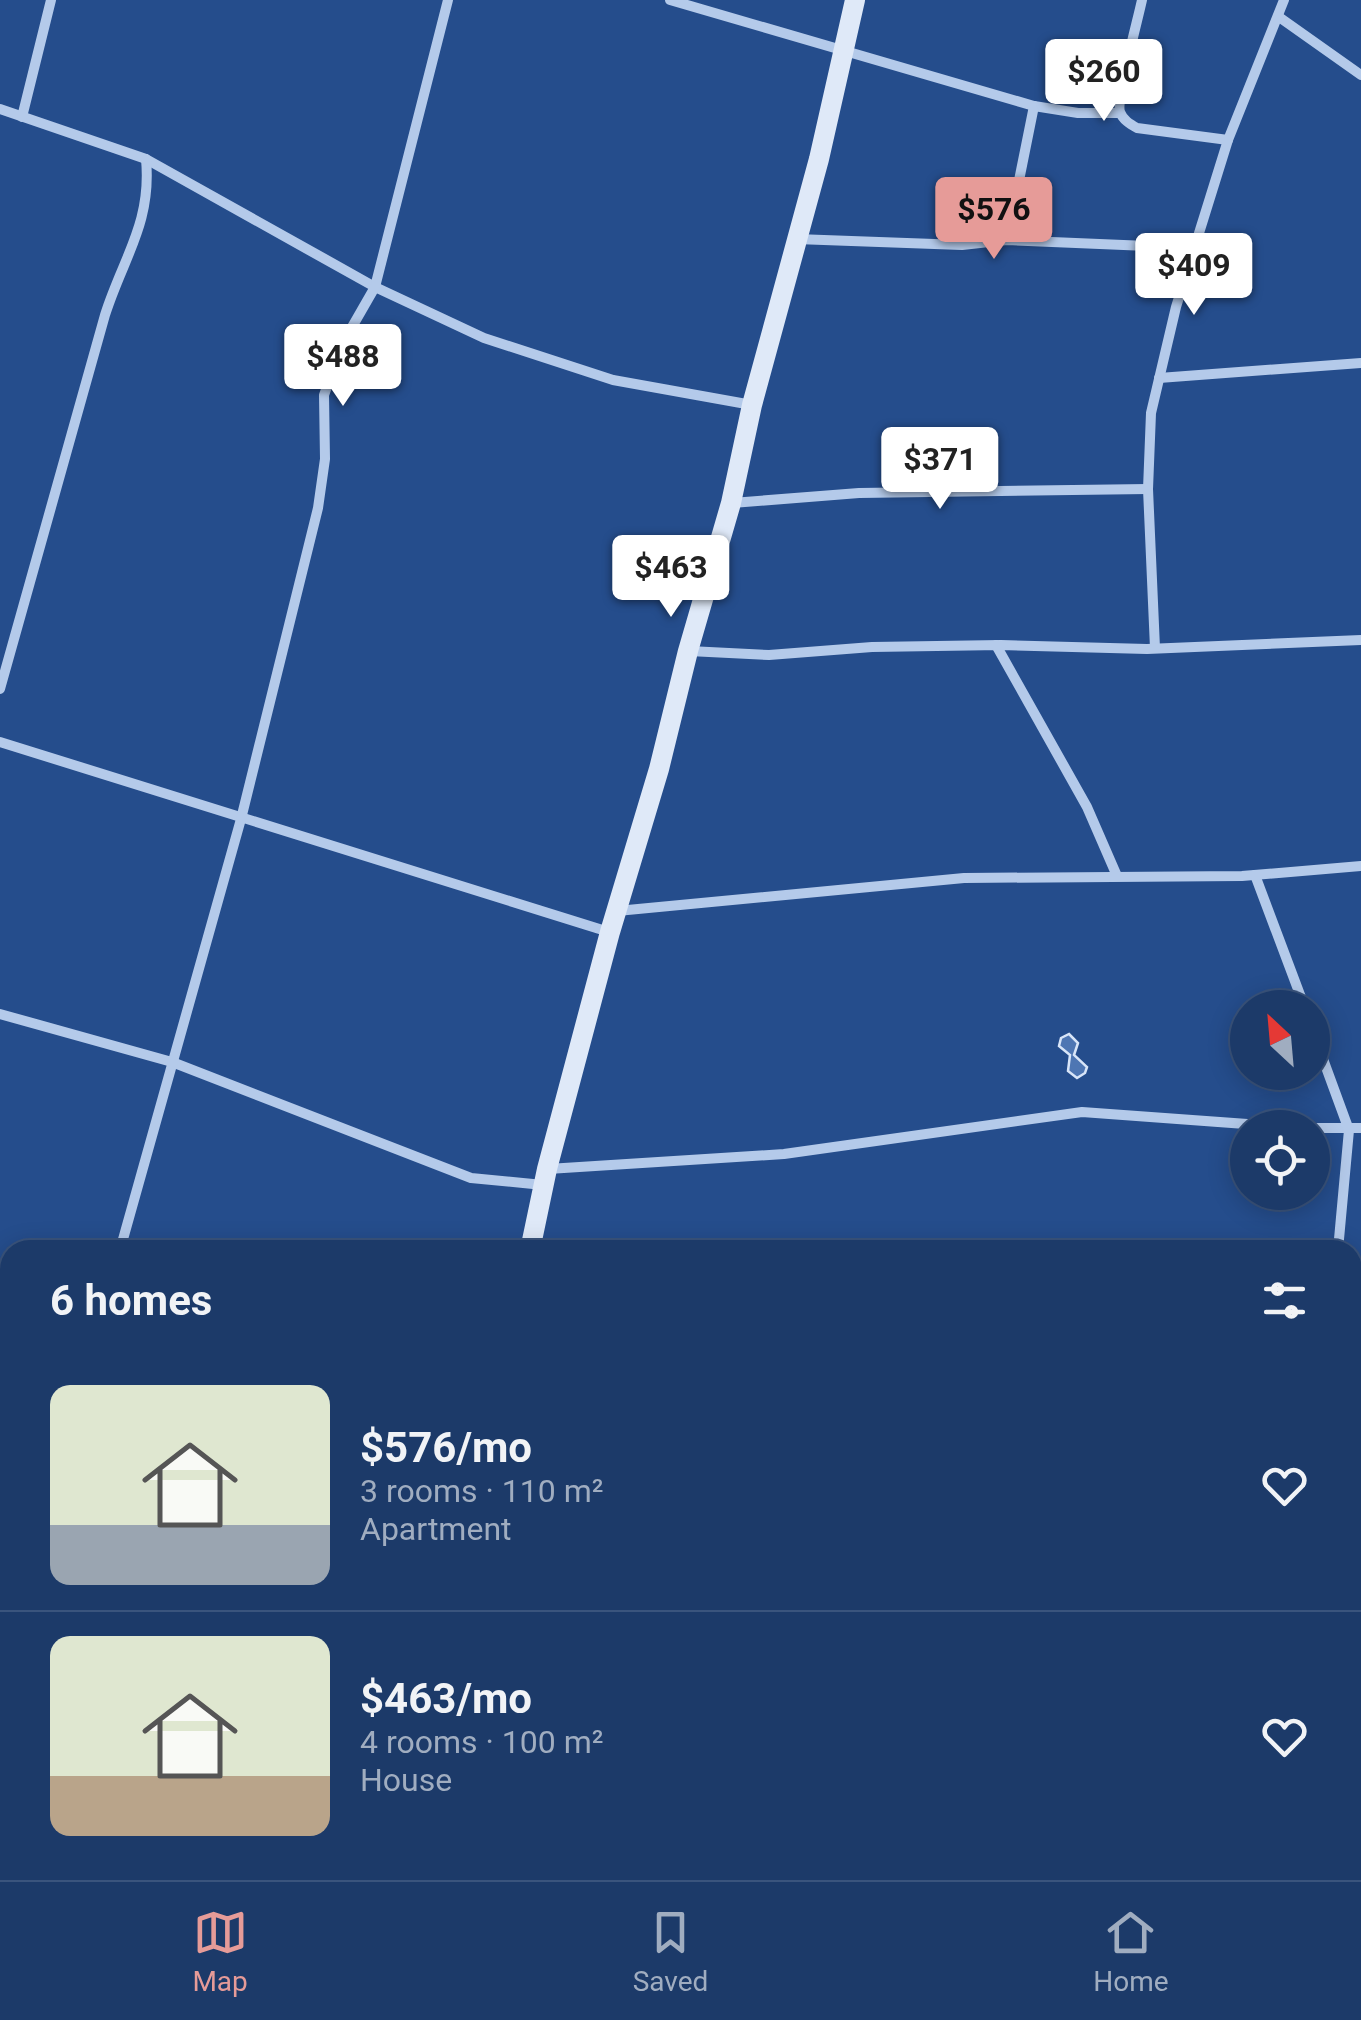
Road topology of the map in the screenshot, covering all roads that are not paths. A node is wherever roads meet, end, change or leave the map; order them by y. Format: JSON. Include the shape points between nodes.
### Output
{"nodes":[{"id":1,"x":51,"y":0,"type":"edge"},
{"id":2,"x":448,"y":0,"type":"edge"},
{"id":3,"x":670,"y":0,"type":"edge"},
{"id":4,"x":854,"y":0,"type":"edge"},
{"id":5,"x":1142,"y":0,"type":"edge"},
{"id":6,"x":1284,"y":0,"type":"edge"},
{"id":7,"x":1279,"y":16,"type":"junction"},
{"id":8,"x":842,"y":49,"type":"junction"},
{"id":9,"x":1361,"y":75,"type":"edge"},
{"id":10,"x":1034,"y":106,"type":"junction"},
{"id":11,"x":0,"y":109,"type":"edge"},
{"id":12,"x":1120,"y":113,"type":"junction"},
{"id":13,"x":22,"y":116,"type":"junction"},
{"id":14,"x":1228,"y":140,"type":"junction"},
{"id":15,"x":146,"y":159,"type":"junction"},
{"id":16,"x":795,"y":239,"type":"junction"},
{"id":17,"x":1007,"y":240,"type":"junction"},
{"id":18,"x":1195,"y":248,"type":"junction"},
{"id":19,"x":375,"y":287,"type":"junction"},
{"id":20,"x":1361,"y":363,"type":"edge"},
{"id":21,"x":1158,"y":378,"type":"junction"},
{"id":22,"x":752,"y":405,"type":"junction"},
{"id":23,"x":1148,"y":489,"type":"junction"},
{"id":24,"x":730,"y":504,"type":"junction"},
{"id":25,"x":1360,"y":641,"type":"edge"},
{"id":26,"x":996,"y":645,"type":"junction"},
{"id":27,"x":1156,"y":648,"type":"junction"},
{"id":28,"x":688,"y":651,"type":"junction"},
{"id":29,"x":0,"y":689,"type":"edge"},
{"id":30,"x":0,"y":742,"type":"edge"},
{"id":31,"x":241,"y":819,"type":"junction"},
{"id":32,"x":1361,"y":866,"type":"edge"},
{"id":33,"x":1255,"y":875,"type":"junction"},
{"id":34,"x":1118,"y":876,"type":"junction"},
{"id":35,"x":616,"y":911,"type":"junction"},
{"id":36,"x":610,"y":932,"type":"junction"},
{"id":37,"x":1298,"y":990,"type":"edge"},
{"id":38,"x":0,"y":1014,"type":"edge"},
{"id":39,"x":172,"y":1062,"type":"junction"},
{"id":40,"x":1330,"y":1071,"type":"edge"},
{"id":41,"x":1230,"y":1123,"type":"edge"},
{"id":42,"x":1330,"y":1128,"type":"edge"},
{"id":43,"x":1355,"y":1129,"type":"edge"},
{"id":44,"x":545,"y":1177,"type":"junction"},
{"id":45,"x":123,"y":1240,"type":"edge"},
{"id":46,"x":532,"y":1240,"type":"edge"},
{"id":47,"x":1339,"y":1240,"type":"edge"}],
"edges":[{"from":1,"to":13,"type":"street"},
{"from":2,"to":19,"type":"street"},
{"from":3,"to":8,"type":"street"},
{"from":4,"to":8,"type":"street"},
{"from":5,"to":12,"type":"street"},
{"from":6,"to":7,"type":"street"},
{"from":7,"to":9,"type":"street"},
{"from":7,"to":14,"type":"street"},
{"from":8,"to":10,"type":"street"},
{"from":8,"to":16,"type":"street"},
{"from":10,"to":12,"type":"street"},
{"from":10,"to":17,"type":"street"},
{"from":11,"to":13,"type":"street"},
{"from":12,"to":14,"type":"street","via":[[1137,128]]},
{"from":13,"to":15,"type":"street"},
{"from":14,"to":18,"type":"street"},
{"from":15,"to":19,"type":"street"},
{"from":15,"to":29,"type":"street","via":[[138,238],[114,285]]},
{"from":16,"to":17,"type":"street","via":[[962,245]]},
{"from":16,"to":22,"type":"street"},
{"from":17,"to":18,"type":"street"},
{"from":18,"to":21,"type":"street"},
{"from":19,"to":22,"type":"street","via":[[484,338],[613,380]]},
{"from":19,"to":31,"type":"street","via":[[324,394],[323,483]]},
{"from":20,"to":21,"type":"street"},
{"from":21,"to":23,"type":"street"},
{"from":22,"to":24,"type":"street"},
{"from":23,"to":24,"type":"street","via":[[859,493]]},
{"from":23,"to":27,"type":"street"},
{"from":24,"to":28,"type":"street"},
{"from":25,"to":27,"type":"street"},
{"from":26,"to":27,"type":"street"},
{"from":26,"to":28,"type":"street","via":[[769,655]]},
{"from":26,"to":34,"type":"street"},
{"from":28,"to":35,"type":"street"},
{"from":30,"to":31,"type":"street"},
{"from":31,"to":36,"type":"street"},
{"from":31,"to":39,"type":"street"},
{"from":32,"to":33,"type":"street"},
{"from":33,"to":34,"type":"street"},
{"from":33,"to":37,"type":"street"},
{"from":34,"to":35,"type":"street","via":[[964,878]]},
{"from":35,"to":36,"type":"street"},
{"from":36,"to":44,"type":"street"},
{"from":38,"to":39,"type":"street"},
{"from":39,"to":44,"type":"street","via":[[471,1178]]},
{"from":39,"to":45,"type":"street"},
{"from":40,"to":43,"type":"street"},
{"from":41,"to":44,"type":"street","via":[[1082,1112],[784,1154]]},
{"from":42,"to":43,"type":"street"},
{"from":43,"to":47,"type":"street"},
{"from":44,"to":46,"type":"street"}]}
